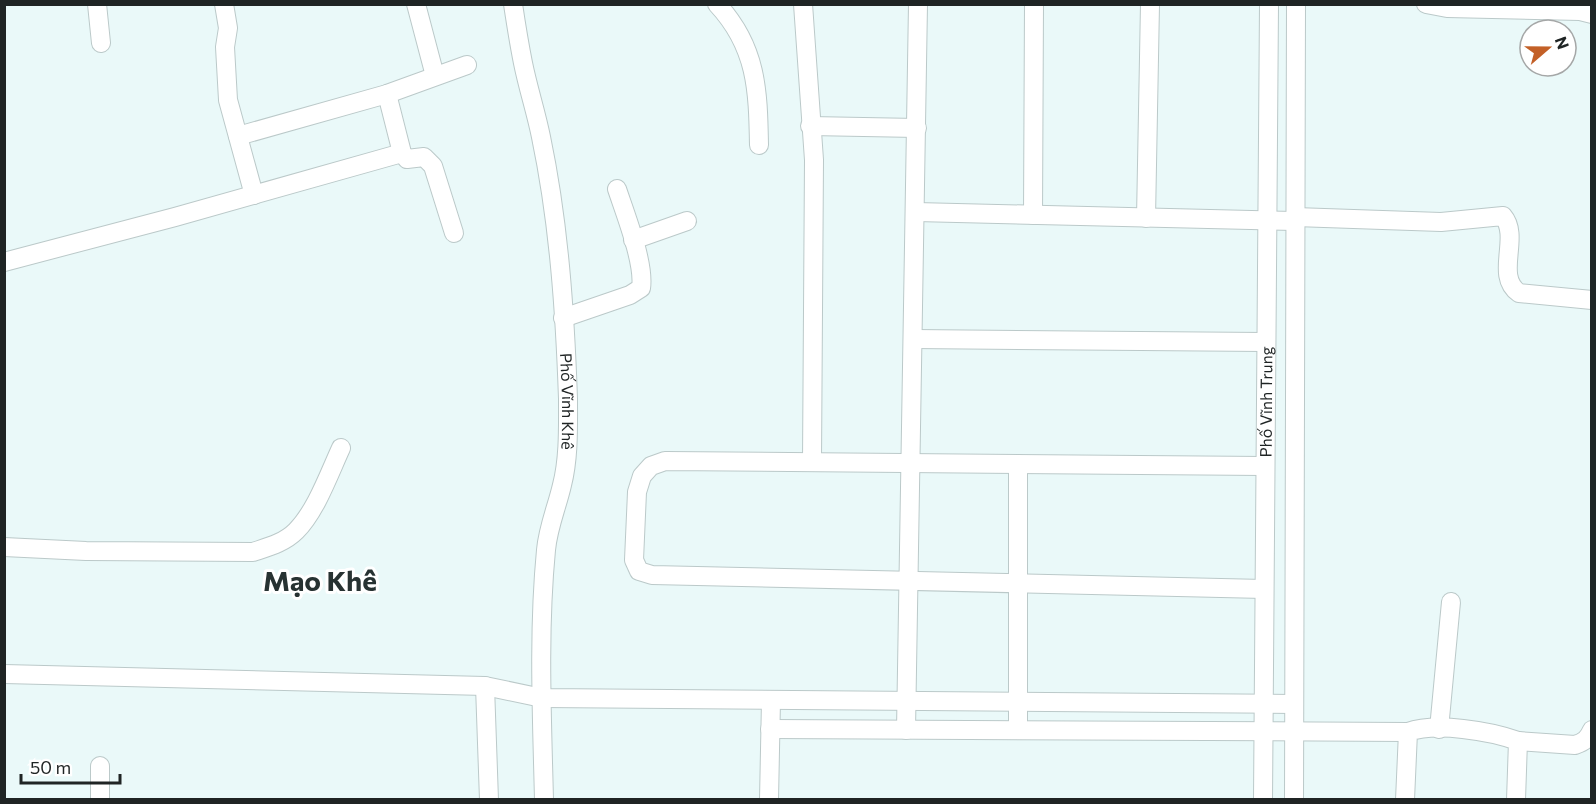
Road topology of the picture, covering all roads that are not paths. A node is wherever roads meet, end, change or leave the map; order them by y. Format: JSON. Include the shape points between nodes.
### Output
{"nodes":[{"id":1,"x":97,"y":4,"type":"edge"},
{"id":2,"x":224,"y":4,"type":"edge"},
{"id":3,"x":416,"y":4,"type":"edge"},
{"id":4,"x":513,"y":4,"type":"edge"},
{"id":5,"x":717,"y":4,"type":"edge"},
{"id":6,"x":803,"y":4,"type":"edge"},
{"id":7,"x":918,"y":4,"type":"edge"},
{"id":8,"x":1034,"y":4,"type":"edge"},
{"id":9,"x":1150,"y":4,"type":"edge"},
{"id":10,"x":1269,"y":4,"type":"edge"},
{"id":11,"x":1296,"y":4,"type":"edge"},
{"id":12,"x":1426,"y":4,"type":"edge"},
{"id":13,"x":1535,"y":7,"type":"edge"},
{"id":14,"x":1592,"y":14,"type":"edge"},
{"id":15,"x":101,"y":43,"type":"dead end"},
{"id":16,"x":467,"y":65,"type":"dead end"},
{"id":17,"x":435,"y":76,"type":"junction"},
{"id":18,"x":387,"y":94,"type":"junction"},
{"id":19,"x":810,"y":126,"type":"junction"},
{"id":20,"x":916,"y":128,"type":"junction"},
{"id":21,"x":238,"y":136,"type":"junction"},
{"id":22,"x":759,"y":145,"type":"dead end"},
{"id":23,"x":402,"y":153,"type":"junction"},
{"id":24,"x":617,"y":189,"type":"dead end"},
{"id":25,"x":254,"y":195,"type":"junction"},
{"id":26,"x":916,"y":212,"type":"junction"},
{"id":27,"x":1033,"y":215,"type":"junction"},
{"id":28,"x":1146,"y":218,"type":"junction"},
{"id":29,"x":1295,"y":219,"type":"junction"},
{"id":30,"x":687,"y":221,"type":"dead end"},
{"id":31,"x":1266,"y":221,"type":"junction"},
{"id":32,"x":454,"y":233,"type":"dead end"},
{"id":33,"x":633,"y":240,"type":"junction"},
{"id":34,"x":4,"y":262,"type":"edge"},
{"id":35,"x":1592,"y":300,"type":"edge"},
{"id":36,"x":563,"y":318,"type":"junction"},
{"id":37,"x":913,"y":339,"type":"junction"},
{"id":38,"x":1265,"y":342,"type":"junction"},
{"id":39,"x":341,"y":448,"type":"dead end"},
{"id":40,"x":812,"y":462,"type":"junction"},
{"id":41,"x":911,"y":463,"type":"junction"},
{"id":42,"x":1018,"y":464,"type":"junction"},
{"id":43,"x":1264,"y":466,"type":"junction"},
{"id":44,"x":4,"y":547,"type":"edge"},
{"id":45,"x":908,"y":582,"type":"junction"},
{"id":46,"x":1019,"y":584,"type":"junction"},
{"id":47,"x":1264,"y":589,"type":"junction"},
{"id":48,"x":1451,"y":602,"type":"dead end"},
{"id":49,"x":4,"y":674,"type":"edge"},
{"id":50,"x":484,"y":686,"type":"junction"},
{"id":51,"x":542,"y":698,"type":"junction"},
{"id":52,"x":771,"y":700,"type":"junction"},
{"id":53,"x":906,"y":701,"type":"junction"},
{"id":54,"x":1018,"y":702,"type":"junction"},
{"id":55,"x":1263,"y":703,"type":"junction"},
{"id":56,"x":1294,"y":704,"type":"junction"},
{"id":57,"x":770,"y":729,"type":"junction"},
{"id":58,"x":906,"y":729,"type":"junction"},
{"id":59,"x":1439,"y":729,"type":"junction"},
{"id":60,"x":1018,"y":730,"type":"junction"},
{"id":61,"x":1263,"y":730,"type":"junction"},
{"id":62,"x":1592,"y":730,"type":"edge"},
{"id":63,"x":1408,"y":732,"type":"junction"},
{"id":64,"x":1294,"y":733,"type":"junction"},
{"id":65,"x":1518,"y":741,"type":"junction"},
{"id":66,"x":100,"y":766,"type":"dead end"},
{"id":67,"x":100,"y":800,"type":"edge"},
{"id":68,"x":489,"y":800,"type":"edge"},
{"id":69,"x":543,"y":800,"type":"edge"},
{"id":70,"x":770,"y":800,"type":"edge"},
{"id":71,"x":1263,"y":800,"type":"edge"},
{"id":72,"x":1294,"y":800,"type":"edge"},
{"id":73,"x":1405,"y":800,"type":"edge"},
{"id":74,"x":1516,"y":800,"type":"edge"}],
"edges":[{"from":1,"to":15,"type":"street"},
{"from":2,"to":21,"type":"street","via":[[228,100]]},
{"from":3,"to":17,"type":"street"},
{"from":4,"to":36,"type":"street","name":"Phố Vĩnh Khê","via":[[555,219]]},
{"from":5,"to":22,"type":"street","via":[[731,19],[749,52],[758,101]]},
{"from":6,"to":19,"type":"street"},
{"from":7,"to":20,"type":"street"},
{"from":8,"to":27,"type":"street"},
{"from":9,"to":28,"type":"street"},
{"from":10,"to":31,"type":"street","name":"Phố Vĩnh Trung"},
{"from":11,"to":29,"type":"street","name":"Phố Vĩnh Trung"},
{"from":12,"to":13,"type":"street","via":[[1447,8]]},
{"from":13,"to":14,"type":"street"},
{"from":16,"to":17,"type":"street"},
{"from":17,"to":18,"type":"street"},
{"from":18,"to":21,"type":"street"},
{"from":18,"to":23,"type":"street"},
{"from":19,"to":20,"type":"street"},
{"from":19,"to":40,"type":"street","via":[[814,160]]},
{"from":20,"to":26,"type":"street"},
{"from":21,"to":25,"type":"street"},
{"from":23,"to":25,"type":"street"},
{"from":23,"to":32,"type":"street","via":[[407,159],[424,157],[433,166]]},
{"from":24,"to":33,"type":"street"},
{"from":25,"to":34,"type":"street"},
{"from":26,"to":27,"type":"street"},
{"from":26,"to":37,"type":"street"},
{"from":27,"to":28,"type":"street"},
{"from":28,"to":31,"type":"street"},
{"from":29,"to":31,"type":"street"},
{"from":29,"to":35,"type":"street","via":[[1441,222],[1503,216],[1508,221],[1508,279],[1513,289],[1519,293]]},
{"from":29,"to":56,"type":"street","name":"Phố Vĩnh Trung"},
{"from":30,"to":33,"type":"street"},
{"from":31,"to":38,"type":"street","name":"Phố Vĩnh Trung"},
{"from":33,"to":36,"type":"street","via":[[641,288]]},
{"from":36,"to":51,"type":"street","name":"Phố Vĩnh Khê","via":[[568,400],[566,459],[546,547]]},
{"from":37,"to":38,"type":"street"},
{"from":37,"to":41,"type":"street"},
{"from":38,"to":43,"type":"street","name":"Phố Vĩnh Trung"},
{"from":39,"to":44,"type":"street","via":[[308,516],[295,532],[253,552]]},
{"from":40,"to":41,"type":"street"},
{"from":40,"to":45,"type":"street","via":[[665,461],[651,466],[642,476],[637,492],[634,560],[639,571],[652,575]]},
{"from":41,"to":42,"type":"street"},
{"from":41,"to":45,"type":"street"},
{"from":42,"to":43,"type":"street"},
{"from":42,"to":46,"type":"street"},
{"from":43,"to":47,"type":"street","name":"Phố Vĩnh Trung"},
{"from":45,"to":46,"type":"street"},
{"from":45,"to":53,"type":"street"},
{"from":46,"to":47,"type":"street"},
{"from":46,"to":54,"type":"street"},
{"from":47,"to":55,"type":"street","name":"Phố Vĩnh Trung"},
{"from":48,"to":59,"type":"street"},
{"from":49,"to":50,"type":"street"},
{"from":50,"to":51,"type":"street"},
{"from":50,"to":68,"type":"street"},
{"from":51,"to":52,"type":"street"},
{"from":51,"to":69,"type":"street","name":"Phố Vĩnh Khê"},
{"from":52,"to":53,"type":"street"},
{"from":52,"to":57,"type":"street"},
{"from":53,"to":54,"type":"street"},
{"from":53,"to":58,"type":"street"},
{"from":54,"to":55,"type":"street"},
{"from":54,"to":60,"type":"street"},
{"from":55,"to":56,"type":"street"},
{"from":55,"to":61,"type":"street","name":"Phố Vĩnh Trung"},
{"from":56,"to":64,"type":"street","name":"Phố Vĩnh Trung"},
{"from":57,"to":58,"type":"street"},
{"from":57,"to":70,"type":"street"},
{"from":58,"to":60,"type":"street"},
{"from":59,"to":63,"type":"street"},
{"from":59,"to":65,"type":"street"},
{"from":60,"to":61,"type":"street"},
{"from":61,"to":64,"type":"street"},
{"from":61,"to":71,"type":"street","name":"Phố Vĩnh Trung"},
{"from":62,"to":65,"type":"street","via":[[1588,738],[1575,745]]},
{"from":63,"to":64,"type":"street"},
{"from":63,"to":73,"type":"street"},
{"from":64,"to":72,"type":"street","name":"Phố Vĩnh Trung"},
{"from":65,"to":74,"type":"street"},
{"from":66,"to":67,"type":"street"}]}
